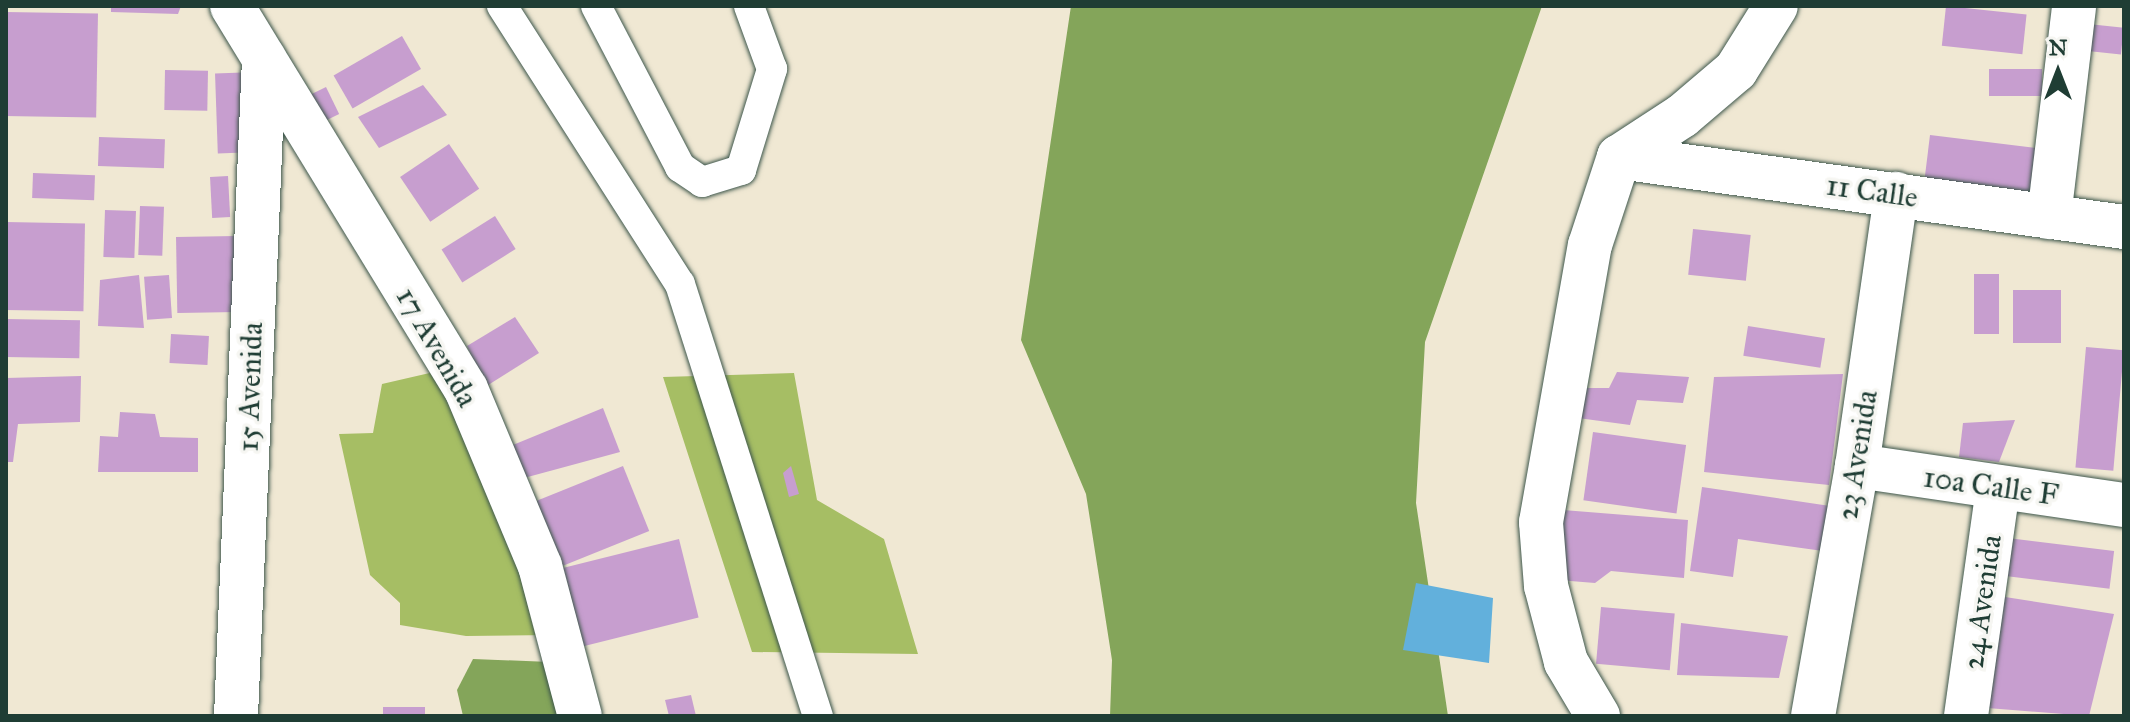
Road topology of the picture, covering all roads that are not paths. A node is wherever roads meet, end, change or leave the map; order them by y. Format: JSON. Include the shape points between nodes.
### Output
{"nodes":[{"id":1,"x":232,"y":6,"type":"edge"},
{"id":2,"x":502,"y":6,"type":"edge"},
{"id":3,"x":596,"y":6,"type":"edge"},
{"id":4,"x":749,"y":6,"type":"edge"},
{"id":5,"x":1776,"y":6,"type":"edge"},
{"id":6,"x":2074,"y":6,"type":"edge"},
{"id":7,"x":264,"y":59,"type":"junction"},
{"id":8,"x":1619,"y":157,"type":"junction"},
{"id":9,"x":1896,"y":194,"type":"junction"},
{"id":10,"x":2049,"y":217,"type":"junction"},
{"id":11,"x":2124,"y":227,"type":"edge"},
{"id":12,"x":1857,"y":466,"type":"junction"},
{"id":13,"x":1998,"y":487,"type":"junction"},
{"id":14,"x":2124,"y":505,"type":"edge"},
{"id":15,"x":236,"y":716,"type":"edge"},
{"id":16,"x":580,"y":716,"type":"edge"},
{"id":17,"x":818,"y":716,"type":"edge"},
{"id":18,"x":1598,"y":716,"type":"edge"},
{"id":19,"x":1813,"y":716,"type":"edge"},
{"id":20,"x":1966,"y":716,"type":"edge"}],
"edges":[{"from":1,"to":7,"type":"street","name":"17 Avenida"},
{"from":2,"to":17,"type":"lane","via":[[680,284]]},
{"from":3,"to":4,"type":"lane","via":[[680,167],[702,182],[741,170],[772,69]]},
{"from":5,"to":8,"type":"street","via":[[1736,70],[1682,116]]},
{"from":6,"to":10,"type":"street"},
{"from":7,"to":15,"type":"street","name":"15 Avenida"},
{"from":7,"to":16,"type":"street","name":"17 Avenida","via":[[466,389],[540,566]]},
{"from":8,"to":9,"type":"street","name":"11 Calle"},
{"from":8,"to":18,"type":"street","via":[[1590,245],[1541,522],[1546,586],[1566,662]]},
{"from":9,"to":10,"type":"street","name":"11 Calle"},
{"from":9,"to":12,"type":"street","name":"23 Avenida"},
{"from":10,"to":11,"type":"street","name":"11 Calle"},
{"from":12,"to":13,"type":"street","name":"10a Calle F"},
{"from":12,"to":19,"type":"street","name":"23 Avenida"},
{"from":13,"to":14,"type":"street","name":"10a Calle F"},
{"from":13,"to":20,"type":"street","name":"24 Avenida"}]}
